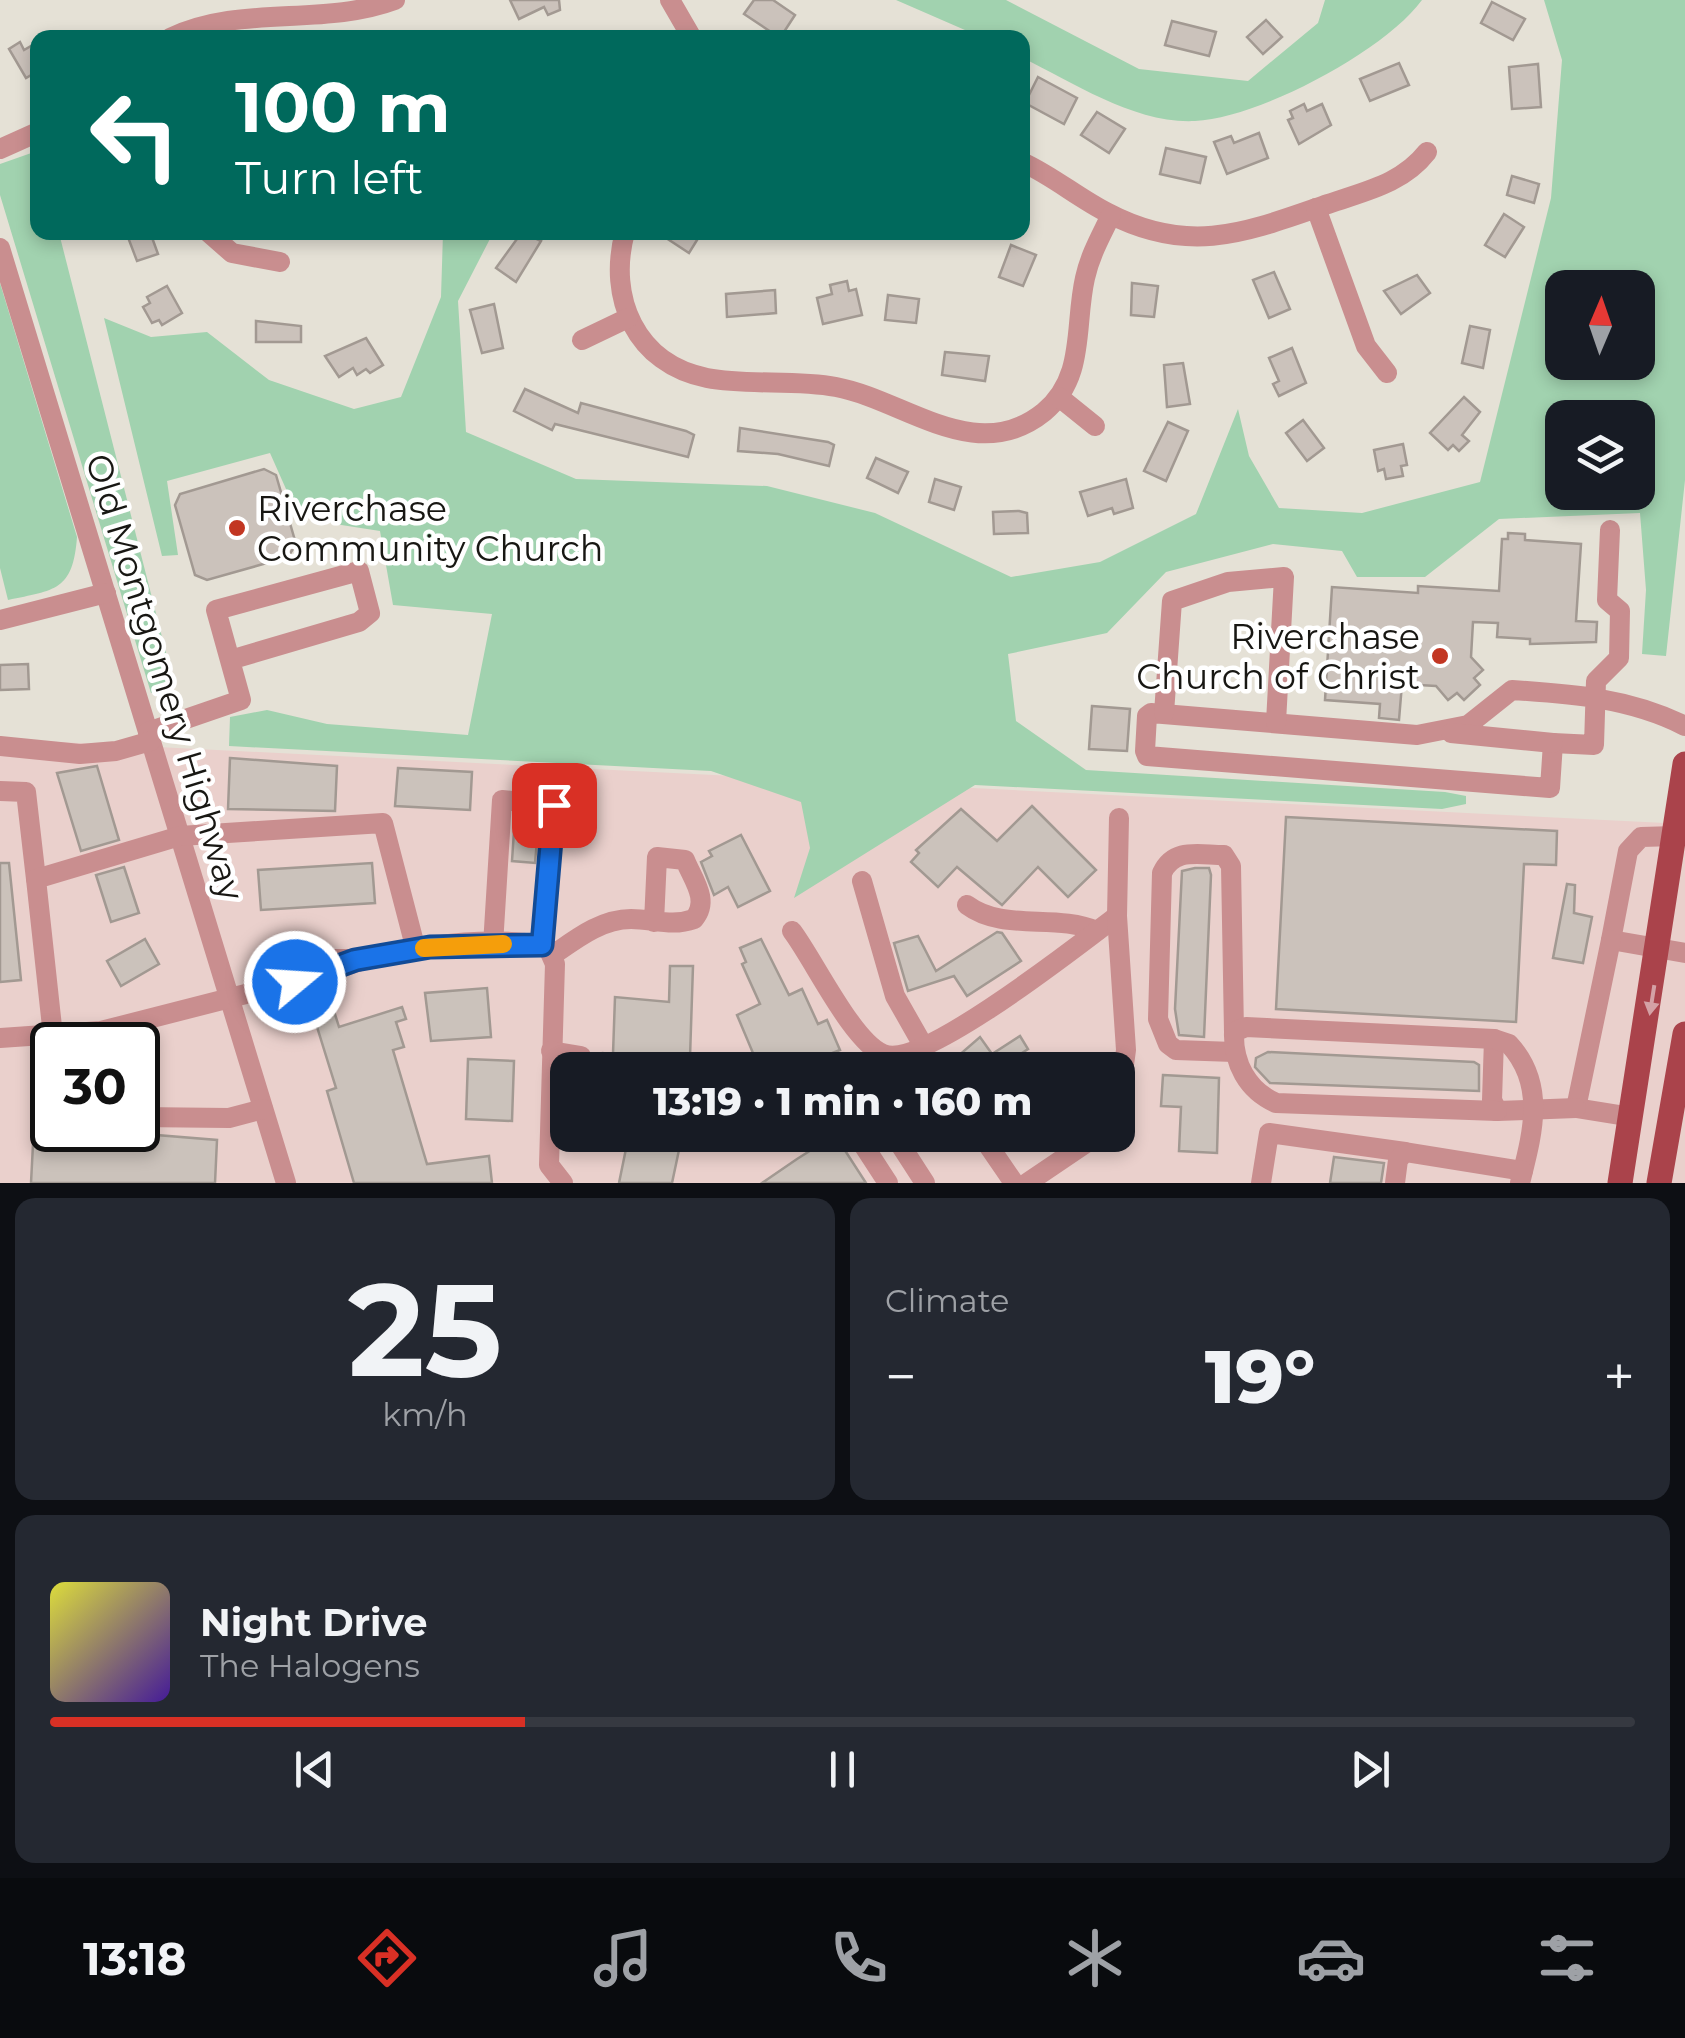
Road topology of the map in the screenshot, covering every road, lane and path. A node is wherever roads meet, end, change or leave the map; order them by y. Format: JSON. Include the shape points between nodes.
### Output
{"nodes":[{"id":1,"x":395,"y":0,"type":"edge"},
{"id":2,"x":670,"y":0,"type":"edge"},
{"id":3,"x":251,"y":9,"type":"edge"},
{"id":4,"x":187,"y":30,"type":"edge"},
{"id":5,"x":687,"y":30,"type":"edge"},
{"id":6,"x":30,"y":136,"type":"edge"},
{"id":7,"x":0,"y":149,"type":"edge"},
{"id":8,"x":1427,"y":152,"type":"dead end"},
{"id":9,"x":1030,"y":167,"type":"edge"},
{"id":10,"x":1316,"y":208,"type":"junction"},
{"id":11,"x":1111,"y":215,"type":"junction"},
{"id":12,"x":217,"y":240,"type":"edge"},
{"id":13,"x":623,"y":240,"type":"edge"},
{"id":14,"x":0,"y":248,"type":"edge"},
{"id":15,"x":280,"y":262,"type":"dead end"},
{"id":16,"x":628,"y":318,"type":"junction"},
{"id":17,"x":582,"y":340,"type":"dead end"},
{"id":18,"x":1388,"y":373,"type":"dead end"},
{"id":19,"x":1059,"y":397,"type":"junction"},
{"id":20,"x":1095,"y":426,"type":"dead end"},
{"id":21,"x":1610,"y":530,"type":"dead end"},
{"id":22,"x":106,"y":593,"type":"junction"},
{"id":23,"x":0,"y":620,"type":"edge"},
{"id":24,"x":230,"y":660,"type":"junction"},
{"id":25,"x":1596,"y":696,"type":"junction"},
{"id":26,"x":1164,"y":713,"type":"junction"},
{"id":27,"x":1276,"y":722,"type":"junction"},
{"id":28,"x":1685,"y":726,"type":"edge"},
{"id":29,"x":1447,"y":732,"type":"junction"},
{"id":30,"x":150,"y":736,"type":"junction"},
{"id":31,"x":1553,"y":743,"type":"junction"},
{"id":32,"x":0,"y":746,"type":"edge"},
{"id":33,"x":1685,"y":764,"type":"edge"},
{"id":34,"x":0,"y":791,"type":"edge"},
{"id":35,"x":1119,"y":818,"type":"dead end"},
{"id":36,"x":180,"y":836,"type":"junction"},
{"id":37,"x":1676,"y":836,"type":"junction"},
{"id":38,"x":36,"y":879,"type":"junction"},
{"id":39,"x":862,"y":881,"type":"dead end"},
{"id":40,"x":967,"y":904,"type":"dead end"},
{"id":41,"x":1117,"y":916,"type":"junction"},
{"id":42,"x":654,"y":922,"type":"dead end"},
{"id":43,"x":792,"y":931,"type":"dead end"},
{"id":44,"x":1097,"y":931,"type":"junction"},
{"id":45,"x":1611,"y":940,"type":"junction"},
{"id":46,"x":493,"y":944,"type":"junction"},
{"id":47,"x":416,"y":950,"type":"junction"},
{"id":48,"x":548,"y":950,"type":"junction"},
{"id":49,"x":1673,"y":950,"type":"edge"},
{"id":50,"x":229,"y":999,"type":"junction"},
{"id":51,"x":51,"y":1022,"type":"edge"},
{"id":52,"x":152,"y":1022,"type":"edge"},
{"id":53,"x":1685,"y":1034,"type":"edge"},
{"id":54,"x":30,"y":1037,"type":"edge"},
{"id":55,"x":0,"y":1038,"type":"edge"},
{"id":56,"x":1494,"y":1039,"type":"junction"},
{"id":57,"x":1234,"y":1042,"type":"junction"},
{"id":58,"x":924,"y":1047,"type":"junction"},
{"id":59,"x":550,"y":1051,"type":"joint"},
{"id":60,"x":556,"y":1052,"type":"edge"},
{"id":61,"x":1126,"y":1052,"type":"edge"},
{"id":62,"x":1576,"y":1108,"type":"junction"},
{"id":63,"x":263,"y":1109,"type":"junction"},
{"id":64,"x":1496,"y":1110,"type":"junction"},
{"id":65,"x":1536,"y":1113,"type":"junction"},
{"id":66,"x":160,"y":1117,"type":"edge"},
{"id":67,"x":1632,"y":1117,"type":"junction"},
{"id":68,"x":552,"y":1152,"type":"edge"},
{"id":69,"x":868,"y":1152,"type":"edge"},
{"id":70,"x":905,"y":1152,"type":"edge"},
{"id":71,"x":993,"y":1152,"type":"edge"},
{"id":72,"x":1068,"y":1152,"type":"edge"},
{"id":73,"x":1405,"y":1152,"type":"junction"},
{"id":74,"x":1522,"y":1177,"type":"edge"},
{"id":75,"x":286,"y":1183,"type":"edge"},
{"id":76,"x":563,"y":1183,"type":"edge"},
{"id":77,"x":888,"y":1183,"type":"edge"},
{"id":78,"x":925,"y":1183,"type":"edge"},
{"id":79,"x":1014,"y":1183,"type":"edge"},
{"id":80,"x":1026,"y":1183,"type":"edge"},
{"id":81,"x":1261,"y":1183,"type":"edge"},
{"id":82,"x":1395,"y":1183,"type":"edge"},
{"id":83,"x":1620,"y":1183,"type":"edge"},
{"id":84,"x":1659,"y":1183,"type":"edge"}],
"edges":[{"from":1,"to":3,"type":"street","via":[[345,12]]},
{"from":2,"to":5,"type":"street"},
{"from":3,"to":4,"type":"street"},
{"from":6,"to":7,"type":"street"},
{"from":8,"to":10,"type":"street","via":[[1392,182]]},
{"from":9,"to":11,"type":"street"},
{"from":10,"to":11,"type":"street","via":[[1202,239]]},
{"from":10,"to":18,"type":"street","via":[[1366,346]]},
{"from":11,"to":19,"type":"street","via":[[1088,264],[1073,372]]},
{"from":12,"to":15,"type":"street","via":[[232,254]]},
{"from":13,"to":16,"type":"street","via":[[620,296]]},
{"from":14,"to":22,"type":"street","name":"Old Montgomery Highway"},
{"from":16,"to":17,"type":"street"},
{"from":16,"to":19,"type":"street","via":[[650,351],[695,374],[837,387],[964,432],[1024,425]]},
{"from":19,"to":20,"type":"street"},
{"from":21,"to":25,"type":"street","via":[[1607,600],[1620,610],[1619,658],[1596,681]]},
{"from":22,"to":23,"type":"street"},
{"from":22,"to":30,"type":"street","name":"Old Montgomery Highway"},
{"from":24,"to":24,"type":"street","via":[[216,610],[358,571],[370,613],[360,622]]},
{"from":24,"to":30,"type":"street","via":[[240,700]]},
{"from":25,"to":28,"type":"street"},
{"from":25,"to":29,"type":"street","via":[[1512,690]]},
{"from":25,"to":31,"type":"street","via":[[1594,745]]},
{"from":26,"to":27,"type":"street"},
{"from":26,"to":27,"type":"street","via":[[1172,601],[1228,582],[1284,577]]},
{"from":26,"to":31,"type":"street","via":[[1147,716],[1147,756],[1550,788]]},
{"from":27,"to":29,"type":"street"},
{"from":29,"to":31,"type":"street"},
{"from":30,"to":32,"type":"street","via":[[104,753]]},
{"from":30,"to":36,"type":"street","name":"Old Montgomery Highway"},
{"from":33,"to":37,"type":"main road"},
{"from":34,"to":38,"type":"street","via":[[26,792]]},
{"from":35,"to":41,"type":"street"},
{"from":36,"to":38,"type":"street"},
{"from":36,"to":47,"type":"street","via":[[383,823]]},
{"from":36,"to":50,"type":"street","name":"Old Montgomery Highway"},
{"from":37,"to":45,"type":"street","via":[[1641,837],[1628,850]]},
{"from":37,"to":49,"type":"main road"},
{"from":38,"to":51,"type":"street"},
{"from":39,"to":58,"type":"street","via":[[895,996]]},
{"from":40,"to":44,"type":"street","via":[[996,918]]},
{"from":41,"to":44,"type":"street"},
{"from":41,"to":61,"type":"street"},
{"from":42,"to":48,"type":"street","via":[[629,919]]},
{"from":43,"to":58,"type":"street","via":[[860,1035],[882,1054]]},
{"from":44,"to":58,"type":"street"},
{"from":45,"to":49,"type":"street"},
{"from":45,"to":62,"type":"street"},
{"from":46,"to":47,"type":"street"},
{"from":46,"to":48,"type":"street"},
{"from":46,"to":48,"type":"street","via":[[502,800],[554,805]]},
{"from":47,"to":50,"type":"street","via":[[325,958],[262,976]]},
{"from":48,"to":59,"type":"street"},
{"from":49,"to":67,"type":"main road","one_way":true},
{"from":50,"to":52,"type":"street"},
{"from":50,"to":63,"type":"street","name":"Old Montgomery Highway"},
{"from":53,"to":84,"type":"main road"},
{"from":54,"to":55,"type":"street"},
{"from":56,"to":57,"type":"street","via":[[1246,1028]]},
{"from":56,"to":64,"type":"street"},
{"from":56,"to":65,"type":"street","via":[[1509,1044],[1527,1072]]},
{"from":57,"to":57,"type":"street","via":[[1231,866],[1224,855],[1176,854],[1162,872],[1162,1034],[1176,1050]]},
{"from":57,"to":64,"type":"street","via":[[1242,1072],[1276,1103]]},
{"from":59,"to":60,"type":"street"},
{"from":62,"to":65,"type":"street"},
{"from":62,"to":67,"type":"street"},
{"from":63,"to":66,"type":"street","via":[[229,1118]]},
{"from":63,"to":75,"type":"street","name":"Old Montgomery Highway"},
{"from":64,"to":65,"type":"street"},
{"from":65,"to":74,"type":"street"},
{"from":67,"to":83,"type":"main road"},
{"from":68,"to":76,"type":"street","via":[[549,1166]]},
{"from":69,"to":77,"type":"street"},
{"from":70,"to":78,"type":"street"},
{"from":71,"to":79,"type":"street"},
{"from":72,"to":80,"type":"street"},
{"from":73,"to":74,"type":"street"},
{"from":73,"to":81,"type":"street","via":[[1269,1133]]},
{"from":73,"to":82,"type":"street"}]}
